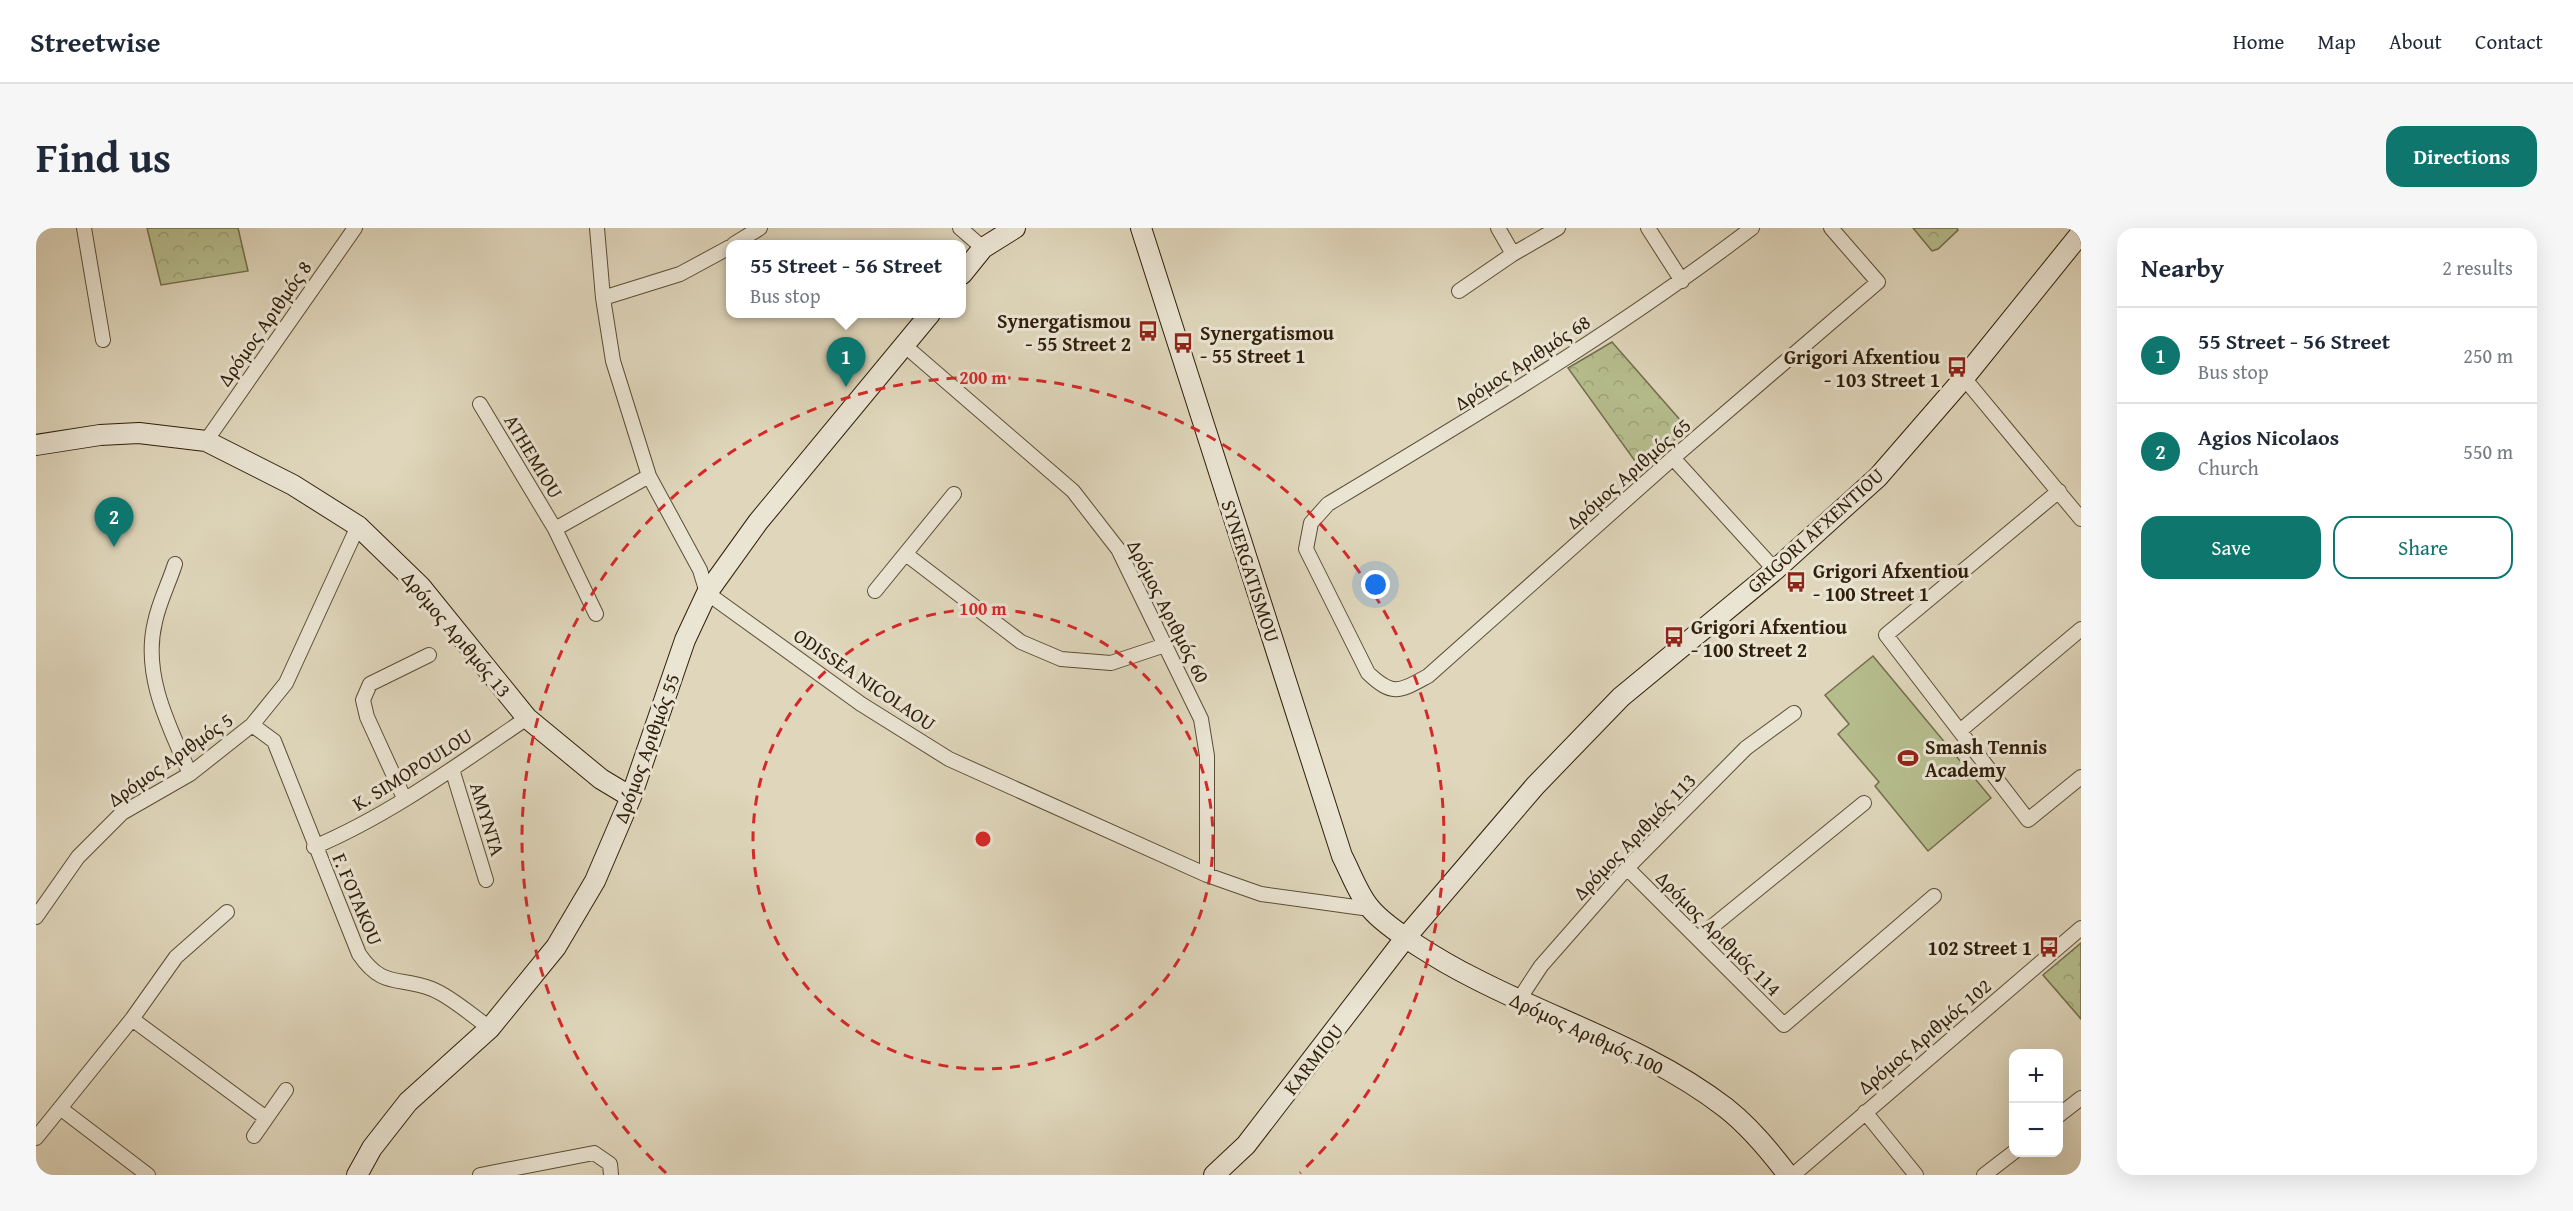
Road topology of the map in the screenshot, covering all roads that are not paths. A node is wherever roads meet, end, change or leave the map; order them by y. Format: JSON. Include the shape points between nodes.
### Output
{"nodes":[{"id":1,"x":84,"y":228,"type":"edge"},
{"id":2,"x":355,"y":228,"type":"edge"},
{"id":3,"x":597,"y":228,"type":"edge"},
{"id":4,"x":760,"y":228,"type":"edge"},
{"id":5,"x":960,"y":228,"type":"edge"},
{"id":6,"x":1015,"y":228,"type":"edge"},
{"id":7,"x":1141,"y":228,"type":"edge"},
{"id":8,"x":1497,"y":228,"type":"edge"},
{"id":9,"x":1558,"y":228,"type":"edge"},
{"id":10,"x":1648,"y":228,"type":"edge"},
{"id":11,"x":1752,"y":228,"type":"edge"},
{"id":12,"x":1831,"y":228,"type":"edge"},
{"id":13,"x":2081,"y":233,"type":"edge"},
{"id":14,"x":740,"y":240,"type":"edge"},
{"id":15,"x":983,"y":248,"type":"junction"},
{"id":16,"x":726,"y":249,"type":"edge"},
{"id":17,"x":1513,"y":254,"type":"junction"},
{"id":18,"x":966,"y":269,"type":"edge"},
{"id":19,"x":1682,"y":281,"type":"junction"},
{"id":20,"x":1459,"y":291,"type":"dead end"},
{"id":21,"x":603,"y":298,"type":"junction"},
{"id":22,"x":927,"y":318,"type":"edge"},
{"id":23,"x":103,"y":340,"type":"dead end"},
{"id":24,"x":904,"y":345,"type":"junction"},
{"id":25,"x":1964,"y":378,"type":"junction"},
{"id":26,"x":480,"y":404,"type":"dead end"},
{"id":27,"x":206,"y":441,"type":"junction"},
{"id":28,"x":36,"y":445,"type":"edge"},
{"id":29,"x":1673,"y":458,"type":"junction"},
{"id":30,"x":650,"y":476,"type":"junction"},
{"id":31,"x":2059,"y":491,"type":"junction"},
{"id":32,"x":954,"y":495,"type":"dead end"},
{"id":33,"x":2081,"y":519,"type":"edge"},
{"id":34,"x":358,"y":526,"type":"junction"},
{"id":35,"x":555,"y":528,"type":"junction"},
{"id":36,"x":907,"y":555,"type":"junction"},
{"id":37,"x":176,"y":564,"type":"dead end"},
{"id":38,"x":1774,"y":570,"type":"junction"},
{"id":39,"x":875,"y":591,"type":"dead end"},
{"id":40,"x":707,"y":593,"type":"junction"},
{"id":41,"x":596,"y":614,"type":"dead end"},
{"id":42,"x":2081,"y":628,"type":"edge"},
{"id":43,"x":1165,"y":645,"type":"junction"},
{"id":44,"x":429,"y":655,"type":"dead end"},
{"id":45,"x":1402,"y":690,"type":"joint"},
{"id":46,"x":1794,"y":713,"type":"dead end"},
{"id":47,"x":527,"y":718,"type":"junction"},
{"id":48,"x":252,"y":725,"type":"junction"},
{"id":49,"x":1961,"y":730,"type":"junction"},
{"id":50,"x":452,"y":769,"type":"junction"},
{"id":51,"x":190,"y":774,"type":"junction"},
{"id":52,"x":2081,"y":777,"type":"edge"},
{"id":53,"x":631,"y":796,"type":"junction"},
{"id":54,"x":404,"y":798,"type":"junction"},
{"id":55,"x":1864,"y":803,"type":"dead end"},
{"id":56,"x":314,"y":847,"type":"junction"},
{"id":57,"x":1627,"y":868,"type":"junction"},
{"id":58,"x":1207,"y":875,"type":"junction"},
{"id":59,"x":486,"y":880,"type":"dead end"},
{"id":60,"x":1934,"y":896,"type":"dead end"},
{"id":61,"x":1370,"y":909,"type":"junction"},
{"id":62,"x":228,"y":912,"type":"dead end"},
{"id":63,"x":36,"y":917,"type":"edge"},
{"id":64,"x":2081,"y":928,"type":"edge"},
{"id":65,"x":1406,"y":937,"type":"junction"},
{"id":66,"x":1698,"y":938,"type":"junction"},
{"id":67,"x":1518,"y":1001,"type":"junction"},
{"id":68,"x":132,"y":1019,"type":"junction"},
{"id":69,"x":490,"y":1028,"type":"junction"},
{"id":70,"x":286,"y":1090,"type":"dead end"},
{"id":71,"x":2081,"y":1098,"type":"edge"},
{"id":72,"x":60,"y":1108,"type":"junction"},
{"id":73,"x":1865,"y":1112,"type":"junction"},
{"id":74,"x":2063,"y":1112,"type":"edge"},
{"id":75,"x":266,"y":1118,"type":"junction"},
{"id":76,"x":254,"y":1136,"type":"dead end"},
{"id":77,"x":36,"y":1138,"type":"edge"},
{"id":78,"x":2009,"y":1155,"type":"edge"},
{"id":79,"x":148,"y":1175,"type":"edge"},
{"id":80,"x":357,"y":1175,"type":"edge"},
{"id":81,"x":480,"y":1175,"type":"edge"},
{"id":82,"x":612,"y":1175,"type":"edge"},
{"id":83,"x":1214,"y":1175,"type":"edge"},
{"id":84,"x":1788,"y":1175,"type":"edge"},
{"id":85,"x":1793,"y":1175,"type":"edge"},
{"id":86,"x":1916,"y":1175,"type":"edge"},
{"id":87,"x":1984,"y":1175,"type":"edge"}],
"edges":[{"from":1,"to":23,"type":"street"},
{"from":2,"to":27,"type":"street","name":"Δρόμος Αριθμός 8"},
{"from":3,"to":21,"type":"street"},
{"from":4,"to":14,"type":"street"},
{"from":5,"to":15,"type":"street"},
{"from":6,"to":15,"type":"street"},
{"from":7,"to":61,"type":"street","name":"SYNERGATISMOU","via":[[1342,856]]},
{"from":8,"to":17,"type":"street"},
{"from":9,"to":17,"type":"street"},
{"from":10,"to":19,"type":"street"},
{"from":11,"to":19,"type":"street","name":"Δρόμος Αριθμός 68"},
{"from":12,"to":29,"type":"street","name":"Δρόμος Αριθμός 65","via":[[1878,282]]},
{"from":13,"to":25,"type":"street","name":"GRIGORI AFXENTIOU"},
{"from":15,"to":18,"type":"street"},
{"from":16,"to":21,"type":"street","via":[[680,274]]},
{"from":17,"to":20,"type":"street"},
{"from":19,"to":45,"type":"street","name":"Δρόμος Αριθμός 68","via":[[1512,393],[1328,504],[1311,524],[1306,549],[1368,673],[1382,687]]},
{"from":21,"to":30,"type":"street","via":[[614,361]]},
{"from":22,"to":24,"type":"street","name":"Δρόμος Αριθμός 55"},
{"from":24,"to":40,"type":"street","name":"Δρόμος Αριθμός 55","via":[[758,522]]},
{"from":24,"to":43,"type":"street","name":"Δρόμος Αριθμός 60","via":[[1073,491],[1118,549]]},
{"from":25,"to":31,"type":"street"},
{"from":25,"to":38,"type":"street","name":"GRIGORI AFXENTIOU","via":[[1878,477]]},
{"from":26,"to":35,"type":"street","name":"ATHEMIOU"},
{"from":27,"to":28,"type":"street","name":"Δρόμος Αριθμός 13","via":[[139,433]]},
{"from":27,"to":34,"type":"street","name":"Δρόμος Αριθμός 13","via":[[293,485]]},
{"from":29,"to":38,"type":"street"},
{"from":29,"to":45,"type":"street","name":"Δρόμος Αριθμός 65","via":[[1428,676]]},
{"from":30,"to":35,"type":"street","name":"ATHEMIOU"},
{"from":30,"to":40,"type":"street","via":[[700,570]]},
{"from":31,"to":33,"type":"street"},
{"from":31,"to":49,"type":"street","via":[[1886,635]]},
{"from":32,"to":36,"type":"street"},
{"from":34,"to":47,"type":"street","name":"Δρόμος Αριθμός 13","via":[[421,587]]},
{"from":34,"to":48,"type":"street","name":"Δρόμος Αριθμός 5","via":[[286,683]]},
{"from":35,"to":41,"type":"street","name":"ATHEMIOU"},
{"from":36,"to":39,"type":"street"},
{"from":36,"to":43,"type":"street","via":[[1021,642],[1061,659],[1111,663]]},
{"from":37,"to":51,"type":"street","via":[[154,622],[152,667],[162,710]]},
{"from":38,"to":65,"type":"street","name":"GRIGORI AFXENTIOU","via":[[1621,698],[1536,786]]},
{"from":40,"to":53,"type":"street","name":"Δρόμος Αριθμός 55","via":[[685,640]]},
{"from":40,"to":58,"type":"street","name":"ODISSEA NICOLAOU","via":[[861,704],[949,759]]},
{"from":42,"to":49,"type":"street"},
{"from":43,"to":58,"type":"street","name":"Δρόμος Αριθμός 60","via":[[1201,719],[1207,756]]},
{"from":44,"to":54,"type":"street","via":[[370,684],[363,700]]},
{"from":46,"to":57,"type":"street","name":"Δρόμος Αριθμός 113","via":[[1746,748]]},
{"from":47,"to":50,"type":"street","name":"K. SIMOPOULOU"},
{"from":47,"to":53,"type":"street","name":"Δρόμος Αριθμός 13","via":[[602,779]]},
{"from":48,"to":51,"type":"street","name":"Δρόμος Αριθμός 5"},
{"from":48,"to":56,"type":"street","name":"F. FOTAKOU","via":[[274,741]]},
{"from":49,"to":52,"type":"street","via":[[2028,820]]},
{"from":50,"to":54,"type":"street","name":"K. SIMOPOULOU"},
{"from":50,"to":59,"type":"street","name":"AMYNTA"},
{"from":51,"to":63,"type":"street","name":"Δρόμος Αριθμός 5","via":[[122,813],[78,857]]},
{"from":53,"to":69,"type":"street","name":"Δρόμος Αριθμός 55","via":[[595,881],[556,947]]},
{"from":54,"to":56,"type":"street","name":"K. SIMOPOULOU","via":[[346,833]]},
{"from":55,"to":66,"type":"street"},
{"from":56,"to":69,"type":"street","name":"F. FOTAKOU","via":[[368,967],[380,977],[432,989]]},
{"from":57,"to":66,"type":"street","name":"Δρόμος Αριθμός 114"},
{"from":57,"to":67,"type":"street","name":"Δρόμος Αριθμός 113","via":[[1541,966]]},
{"from":58,"to":61,"type":"street","name":"ODISSEA NICOLAOU","via":[[1262,894]]},
{"from":60,"to":66,"type":"street","name":"Δρόμος Αριθμός 114","via":[[1784,1025]]},
{"from":61,"to":65,"type":"street","name":"Δρόμος Αριθμός 100"},
{"from":62,"to":68,"type":"street","via":[[176,957]]},
{"from":64,"to":73,"type":"street","name":"Δρόμος Αριθμός 102"},
{"from":65,"to":67,"type":"street","name":"Δρόμος Αριθμός 100","via":[[1450,966]]},
{"from":65,"to":83,"type":"street","name":"KARMIOU","via":[[1246,1144]]},
{"from":67,"to":84,"type":"street","name":"Δρόμος Αριθμός 100","via":[[1637,1053],[1706,1094],[1764,1144]]},
{"from":68,"to":72,"type":"street"},
{"from":68,"to":75,"type":"street"},
{"from":69,"to":80,"type":"street","name":"Δρόμος Αριθμός 55","via":[[408,1102],[372,1148]]},
{"from":70,"to":75,"type":"street"},
{"from":71,"to":74,"type":"street"},
{"from":72,"to":77,"type":"street"},
{"from":72,"to":79,"type":"street"},
{"from":73,"to":85,"type":"street","name":"Δρόμος Αριθμός 102"},
{"from":73,"to":86,"type":"street"},
{"from":75,"to":76,"type":"street"},
{"from":78,"to":87,"type":"street"},
{"from":81,"to":82,"type":"street","via":[[594,1153],[610,1164]]}]}
